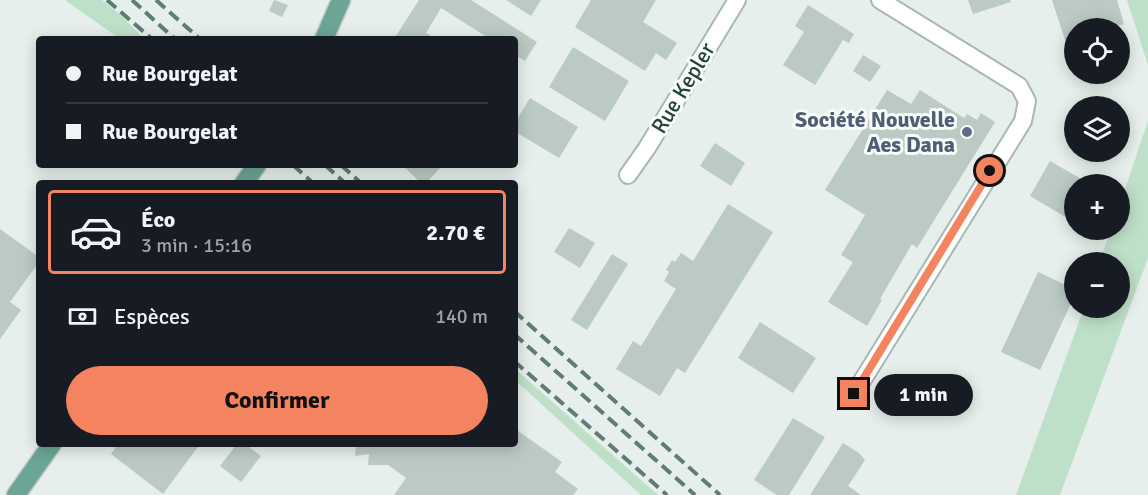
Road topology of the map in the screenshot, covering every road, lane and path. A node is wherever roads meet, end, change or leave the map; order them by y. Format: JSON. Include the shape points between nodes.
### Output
{"nodes":[{"id":1,"x":341,"y":0,"type":"edge"},
{"id":2,"x":736,"y":0,"type":"edge"},
{"id":3,"x":886,"y":1,"type":"edge"},
{"id":4,"x":325,"y":36,"type":"edge"},
{"id":5,"x":628,"y":175,"type":"dead end"},
{"id":6,"x":854,"y":394,"type":"dead end"},
{"id":7,"x":50,"y":447,"type":"edge"},
{"id":8,"x":16,"y":495,"type":"edge"}],
"edges":[{"from":1,"to":4,"type":"main road"},
{"from":2,"to":5,"type":"street","name":"Rue Kepler"},
{"from":3,"to":6,"type":"street","via":[[1019,86],[1027,101],[1023,121]]},
{"from":7,"to":8,"type":"main road"}]}
